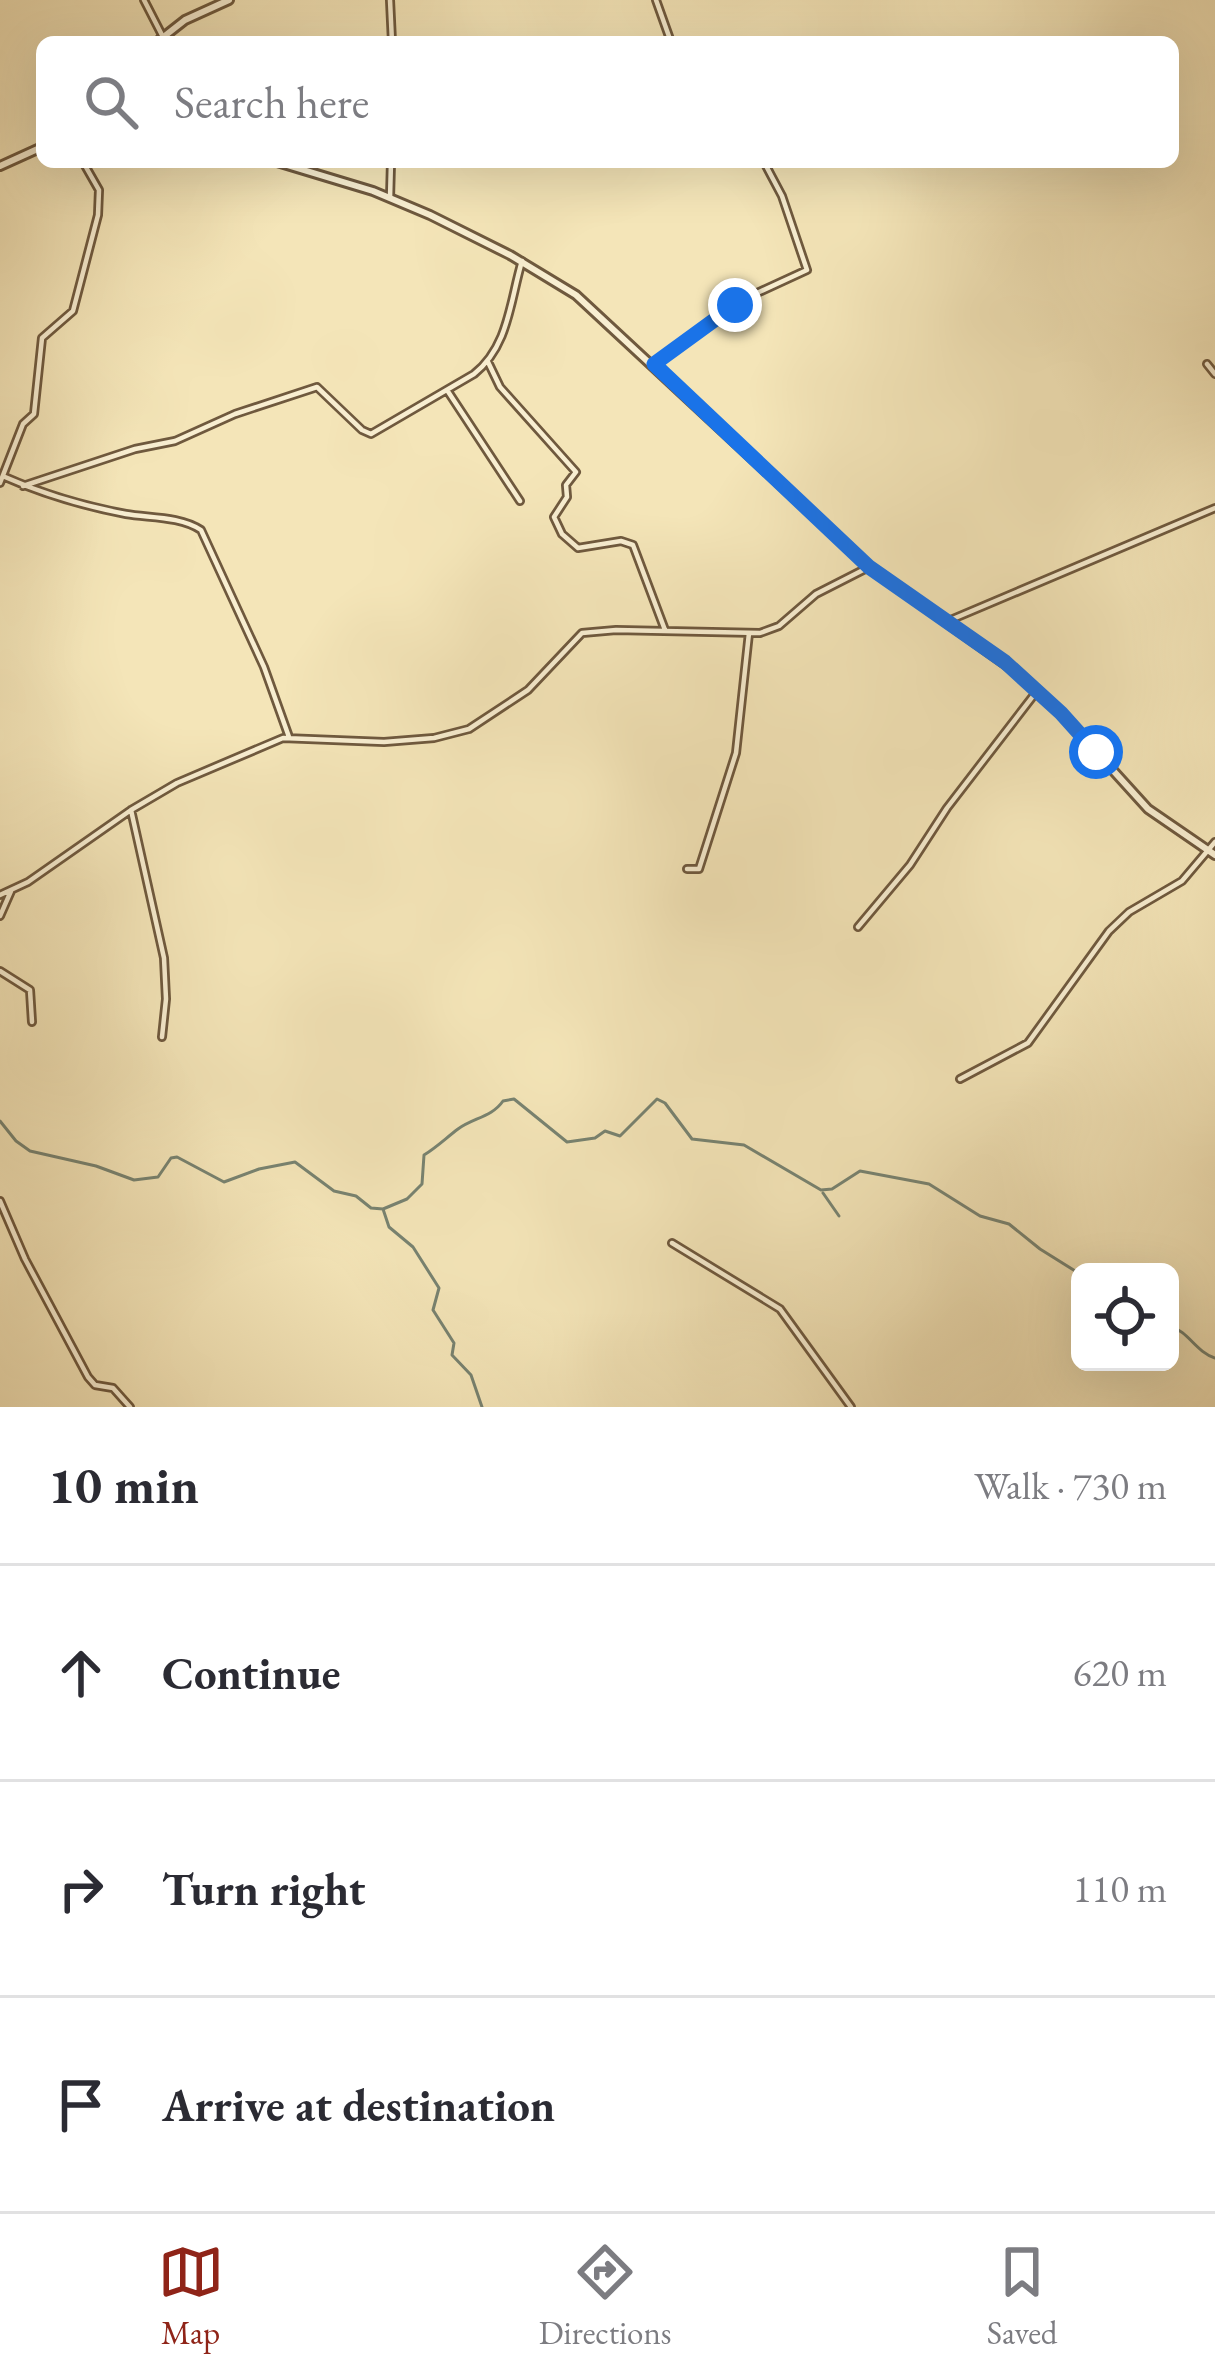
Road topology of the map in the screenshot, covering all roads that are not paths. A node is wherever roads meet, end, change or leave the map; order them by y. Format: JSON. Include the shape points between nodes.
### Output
{"nodes":[{"id":1,"x":144,"y":0,"type":"edge"},
{"id":2,"x":229,"y":0,"type":"edge"},
{"id":3,"x":391,"y":0,"type":"edge"},
{"id":4,"x":656,"y":0,"type":"edge"},
{"id":5,"x":159,"y":36,"type":"edge"},
{"id":6,"x":164,"y":36,"type":"edge"},
{"id":7,"x":392,"y":36,"type":"edge"},
{"id":8,"x":669,"y":36,"type":"edge"},
{"id":9,"x":36,"y":149,"type":"edge"},
{"id":10,"x":0,"y":166,"type":"edge"},
{"id":11,"x":86,"y":168,"type":"edge"},
{"id":12,"x":296,"y":168,"type":"edge"},
{"id":13,"x":391,"y":168,"type":"edge"},
{"id":14,"x":767,"y":168,"type":"edge"},
{"id":15,"x":390,"y":198,"type":"junction"},
{"id":16,"x":522,"y":261,"type":"junction"},
{"id":17,"x":488,"y":362,"type":"junction"},
{"id":18,"x":654,"y":364,"type":"junction"},
{"id":19,"x":1207,"y":364,"type":"dead end"},
{"id":20,"x":1215,"y":374,"type":"edge"},
{"id":21,"x":447,"y":390,"type":"junction"},
{"id":22,"x":3,"y":476,"type":"edge"},
{"id":23,"x":23,"y":486,"type":"junction"},
{"id":24,"x":520,"y":501,"type":"dead end"},
{"id":25,"x":1215,"y":508,"type":"edge"},
{"id":26,"x":869,"y":567,"type":"junction"},
{"id":27,"x":948,"y":622,"type":"junction"},
{"id":28,"x":666,"y":633,"type":"junction"},
{"id":29,"x":749,"y":634,"type":"junction"},
{"id":30,"x":1037,"y":691,"type":"junction"},
{"id":31,"x":289,"y":737,"type":"junction"},
{"id":32,"x":131,"y":810,"type":"junction"},
{"id":33,"x":1215,"y":842,"type":"edge"},
{"id":34,"x":1212,"y":853,"type":"edge"},
{"id":35,"x":687,"y":869,"type":"dead end"},
{"id":36,"x":11,"y":891,"type":"junction"},
{"id":37,"x":0,"y":895,"type":"edge"},
{"id":38,"x":0,"y":916,"type":"edge"},
{"id":39,"x":857,"y":927,"type":"dead end"},
{"id":40,"x":0,"y":971,"type":"edge"},
{"id":41,"x":32,"y":1022,"type":"dead end"},
{"id":42,"x":162,"y":1037,"type":"dead end"},
{"id":43,"x":960,"y":1078,"type":"dead end"},
{"id":44,"x":0,"y":1201,"type":"edge"},
{"id":45,"x":673,"y":1243,"type":"dead end"},
{"id":46,"x":130,"y":1407,"type":"edge"},
{"id":47,"x":851,"y":1407,"type":"edge"}],
"edges":[{"from":1,"to":5,"type":"street"},
{"from":2,"to":6,"type":"street"},
{"from":3,"to":7,"type":"street"},
{"from":4,"to":8,"type":"street"},
{"from":9,"to":10,"type":"street"},
{"from":11,"to":22,"type":"street","via":[[99,190],[98,215],[73,310],[42,338],[34,415],[22,424]]},
{"from":12,"to":15,"type":"street"},
{"from":13,"to":15,"type":"street"},
{"from":14,"to":18,"type":"street","via":[[807,269],[745,299]]},
{"from":15,"to":16,"type":"street"},
{"from":16,"to":17,"type":"street","via":[[506,328]]},
{"from":16,"to":18,"type":"street","via":[[586,303]]},
{"from":17,"to":21,"type":"street"},
{"from":17,"to":28,"type":"street","via":[[500,387],[576,472],[556,525],[578,548],[633,545]]},
{"from":18,"to":26,"type":"street"},
{"from":19,"to":20,"type":"street"},
{"from":21,"to":23,"type":"street","via":[[369,434],[317,387]]},
{"from":21,"to":24,"type":"street"},
{"from":22,"to":23,"type":"street"},
{"from":23,"to":31,"type":"street","via":[[201,530]]},
{"from":25,"to":27,"type":"street"},
{"from":26,"to":27,"type":"street"},
{"from":26,"to":29,"type":"street","via":[[816,594],[776,628]]},
{"from":27,"to":30,"type":"street"},
{"from":28,"to":29,"type":"street"},
{"from":28,"to":31,"type":"street","via":[[582,633],[531,688],[458,733],[366,743]]},
{"from":29,"to":35,"type":"street","via":[[734,763],[699,868]]},
{"from":30,"to":34,"type":"street","via":[[1141,802]]},
{"from":30,"to":39,"type":"street"},
{"from":31,"to":32,"type":"street"},
{"from":32,"to":36,"type":"street"},
{"from":32,"to":42,"type":"street","via":[[164,958]]},
{"from":33,"to":34,"type":"street"},
{"from":34,"to":43,"type":"street","via":[[1108,931],[1028,1043]]},
{"from":36,"to":37,"type":"street"},
{"from":36,"to":38,"type":"street"},
{"from":40,"to":41,"type":"street","via":[[30,990]]},
{"from":44,"to":46,"type":"street","via":[[88,1377]]},
{"from":45,"to":47,"type":"street","via":[[787,1316]]}]}
